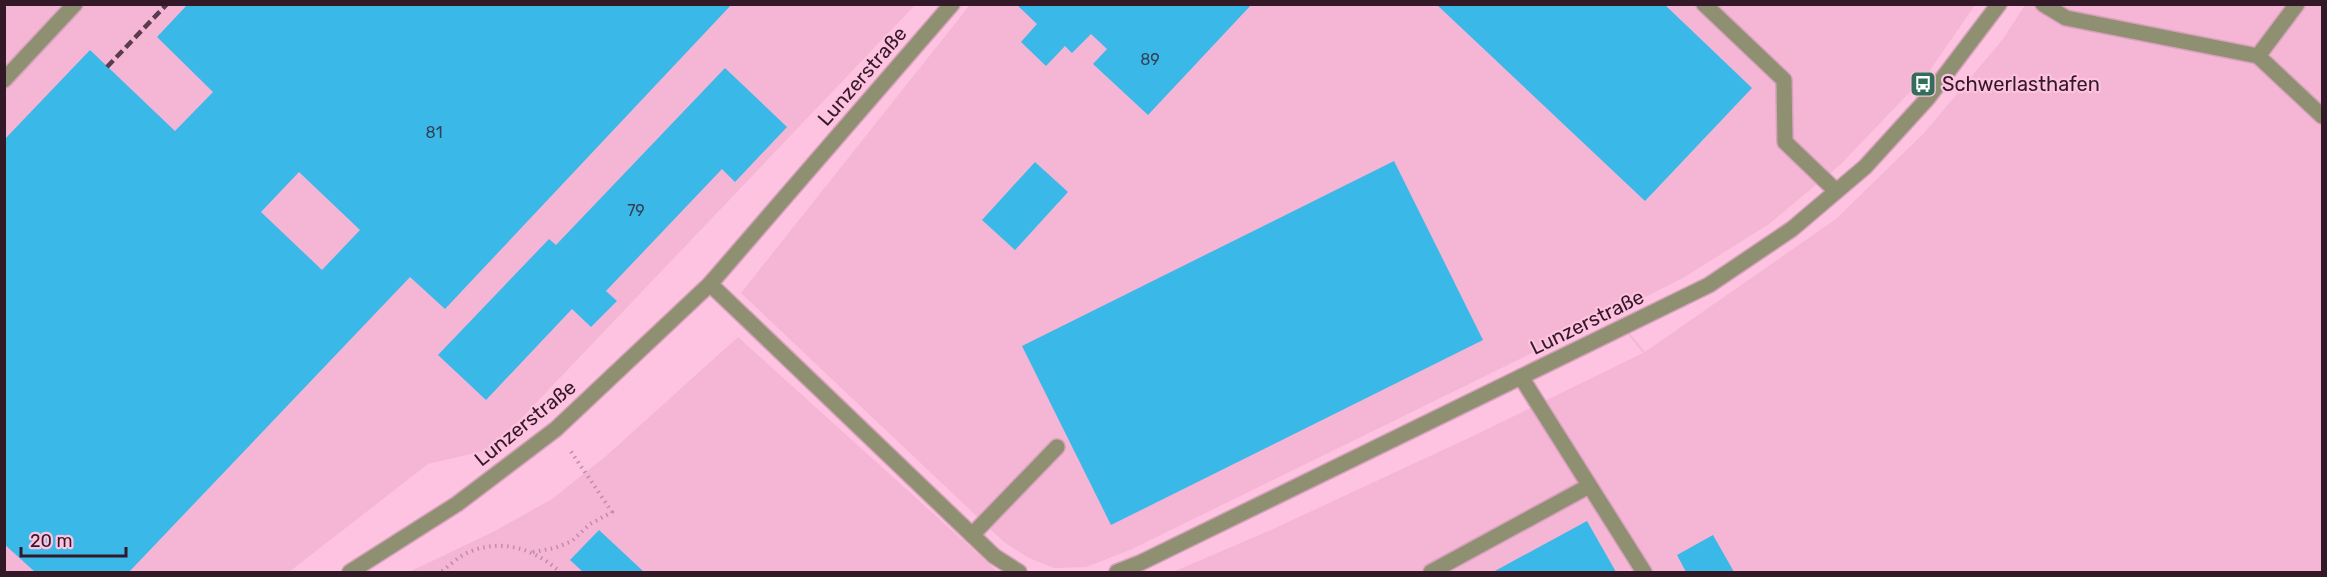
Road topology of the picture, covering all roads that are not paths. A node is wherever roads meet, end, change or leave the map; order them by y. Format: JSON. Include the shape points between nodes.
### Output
{"nodes":[{"id":1,"x":75,"y":4,"type":"edge"},
{"id":2,"x":952,"y":4,"type":"edge"},
{"id":3,"x":1704,"y":4,"type":"edge"},
{"id":4,"x":1999,"y":4,"type":"edge"},
{"id":5,"x":2043,"y":4,"type":"edge"},
{"id":6,"x":2297,"y":4,"type":"edge"},
{"id":7,"x":2258,"y":56,"type":"junction"},
{"id":8,"x":4,"y":80,"type":"edge"},
{"id":9,"x":2322,"y":116,"type":"edge"},
{"id":10,"x":1836,"y":191,"type":"junction"},
{"id":11,"x":710,"y":284,"type":"junction"},
{"id":12,"x":1521,"y":377,"type":"junction"},
{"id":13,"x":1058,"y":447,"type":"dead end"},
{"id":14,"x":1589,"y":486,"type":"junction"},
{"id":15,"x":972,"y":535,"type":"junction"},
{"id":16,"x":350,"y":573,"type":"edge"},
{"id":17,"x":1019,"y":573,"type":"edge"},
{"id":18,"x":1117,"y":573,"type":"edge"},
{"id":19,"x":1431,"y":573,"type":"edge"},
{"id":20,"x":1644,"y":573,"type":"edge"}],
"edges":[{"from":1,"to":8,"type":"street"},
{"from":2,"to":11,"type":"street","name":"Lunzerstraße"},
{"from":3,"to":10,"type":"street","via":[[1784,80],[1785,142]]},
{"from":4,"to":10,"type":"street","name":"Lunzerstraße","via":[[1927,99],[1865,167]]},
{"from":5,"to":7,"type":"street","via":[[2066,18]]},
{"from":6,"to":7,"type":"street"},
{"from":7,"to":9,"type":"street"},
{"from":10,"to":12,"type":"street","name":"Lunzerstraße","via":[[1792,229],[1710,285]]},
{"from":11,"to":15,"type":"street"},
{"from":11,"to":16,"type":"street","name":"Lunzerstraße","via":[[556,429],[457,504]]},
{"from":12,"to":14,"type":"street"},
{"from":12,"to":18,"type":"street","name":"Lunzerstraße"},
{"from":13,"to":15,"type":"street"},
{"from":14,"to":19,"type":"street"},
{"from":14,"to":20,"type":"street"},
{"from":15,"to":17,"type":"street"}]}
